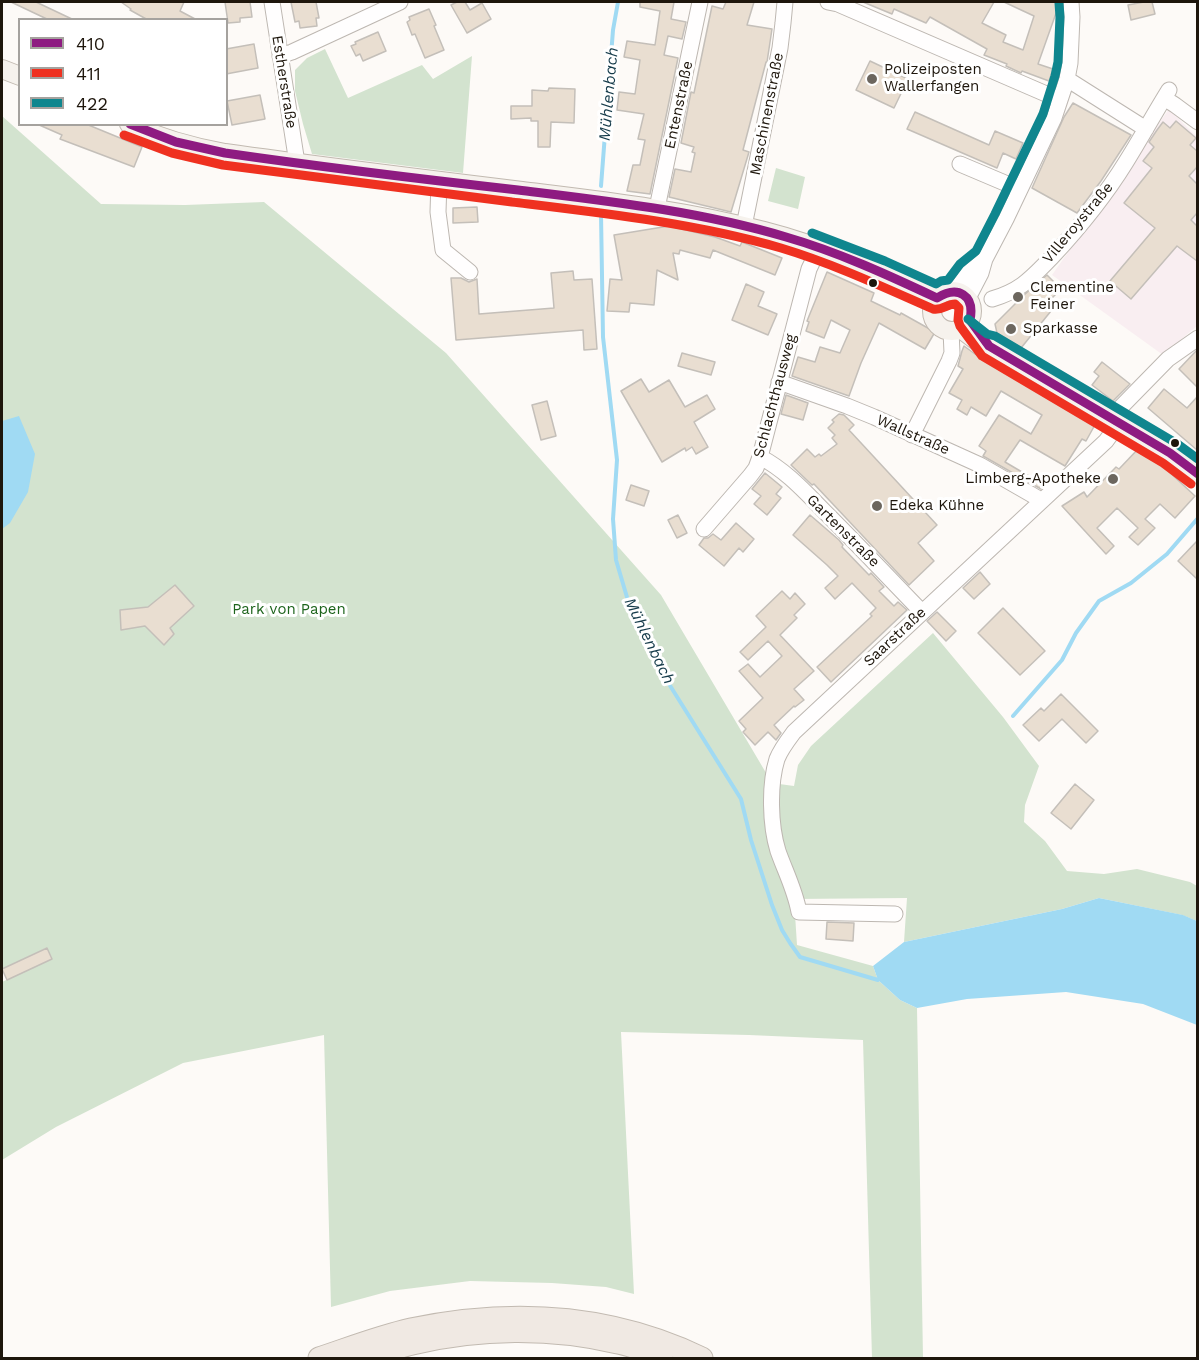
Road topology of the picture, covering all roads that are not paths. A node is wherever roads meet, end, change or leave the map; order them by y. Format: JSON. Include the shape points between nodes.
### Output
{"nodes":[{"id":1,"x":272,"y":2,"type":"edge"},
{"id":2,"x":400,"y":2,"type":"edge"},
{"id":3,"x":700,"y":2,"type":"edge"},
{"id":4,"x":784,"y":2,"type":"edge"},
{"id":5,"x":828,"y":2,"type":"edge"},
{"id":6,"x":1071,"y":2,"type":"edge"},
{"id":7,"x":376,"y":7,"type":"edge"},
{"id":8,"x":280,"y":56,"type":"junction"},
{"id":9,"x":2,"y":69,"type":"edge"},
{"id":10,"x":18,"y":75,"type":"edge"},
{"id":11,"x":1067,"y":79,"type":"junction"},
{"id":12,"x":1060,"y":100,"type":"junction"},
{"id":13,"x":1197,"y":122,"type":"edge"},
{"id":14,"x":134,"y":126,"type":"edge"},
{"id":15,"x":1146,"y":129,"type":"junction"},
{"id":16,"x":297,"y":163,"type":"junction"},
{"id":17,"x":960,"y":164,"type":"dead end"},
{"id":18,"x":439,"y":181,"type":"junction"},
{"id":19,"x":1019,"y":189,"type":"junction"},
{"id":20,"x":657,"y":208,"type":"junction"},
{"id":21,"x":744,"y":226,"type":"junction"},
{"id":22,"x":819,"y":248,"type":"junction"},
{"id":23,"x":470,"y":272,"type":"dead end"},
{"id":24,"x":962,"y":295,"type":"junction"},
{"id":25,"x":992,"y":299,"type":"dead end"},
{"id":26,"x":934,"y":303,"type":"junction"},
{"id":27,"x":961,"y":327,"type":"junction"},
{"id":28,"x":1197,"y":338,"type":"edge"},
{"id":29,"x":779,"y":382,"type":"junction"},
{"id":30,"x":1116,"y":421,"type":"junction"},
{"id":31,"x":912,"y":435,"type":"junction"},
{"id":32,"x":760,"y":457,"type":"junction"},
{"id":33,"x":1197,"y":474,"type":"edge"},
{"id":34,"x":1041,"y":500,"type":"junction"},
{"id":35,"x":704,"y":529,"type":"dead end"},
{"id":36,"x":921,"y":612,"type":"junction"},
{"id":37,"x":895,"y":914,"type":"dead end"},
{"id":38,"x":319,"y":1359,"type":"edge"},
{"id":39,"x":363,"y":1359,"type":"edge"},
{"id":40,"x":668,"y":1359,"type":"edge"},
{"id":41,"x":702,"y":1359,"type":"edge"}],
"edges":[{"from":1,"to":8,"type":"street","name":"Estherstraße"},
{"from":2,"to":7,"type":"street"},
{"from":3,"to":20,"type":"street","name":"Entenstraße"},
{"from":4,"to":21,"type":"street","name":"Maschinenstraße","via":[[780,48]]},
{"from":5,"to":12,"type":"street"},
{"from":6,"to":11,"type":"street"},
{"from":7,"to":8,"type":"street"},
{"from":8,"to":16,"type":"street","name":"Estherstraße"},
{"from":9,"to":10,"type":"main road"},
{"from":11,"to":12,"type":"street"},
{"from":11,"to":15,"type":"street"},
{"from":12,"to":19,"type":"street"},
{"from":13,"to":15,"type":"street","name":"Villeroystraße","via":[[1166,94]]},
{"from":14,"to":16,"type":"main road","via":[[194,147]]},
{"from":15,"to":25,"type":"street","name":"Villeroystraße","via":[[1112,183],[1067,241],[1019,288]]},
{"from":16,"to":18,"type":"main road"},
{"from":17,"to":19,"type":"street"},
{"from":18,"to":20,"type":"main road"},
{"from":18,"to":23,"type":"street","via":[[443,250]]},
{"from":19,"to":24,"type":"street","via":[[981,273]]},
{"from":20,"to":21,"type":"main road"},
{"from":21,"to":22,"type":"main road"},
{"from":22,"to":26,"type":"main road","via":[[855,263],[877,281]]},
{"from":22,"to":29,"type":"street","name":"Schlachthausweg","via":[[809,269]]},
{"from":24,"to":26,"type":"main road","via":[[945,292]]},
{"from":24,"to":27,"type":"main road","via":[[972,308]]},
{"from":26,"to":27,"type":"main road","via":[[933,318],[938,326]]},
{"from":27,"to":30,"type":"main road","via":[[982,345]]},
{"from":27,"to":31,"type":"street","via":[[950,361]]},
{"from":28,"to":30,"type":"street","name":"Saarstraße","via":[[1168,358],[1120,408]]},
{"from":29,"to":31,"type":"street","name":"Wallstraße"},
{"from":29,"to":32,"type":"street","name":"Schlachthausweg"},
{"from":30,"to":33,"type":"main road"},
{"from":30,"to":34,"type":"street","name":"Saarstraße","via":[[1106,441]]},
{"from":31,"to":34,"type":"street","name":"Wallstraße","via":[[980,465]]},
{"from":32,"to":35,"type":"street","name":"Schlachthausweg","via":[[750,476]]},
{"from":32,"to":36,"type":"street","name":"Gartenstraße","via":[[807,495]]},
{"from":34,"to":36,"type":"street","name":"Saarstraße"},
{"from":36,"to":37,"type":"street","name":"Saarstraße","via":[[794,732],[778,758],[772,794],[778,849],[800,912]]},
{"from":38,"to":41,"type":"highway","via":[[410,1329],[516,1316],[561,1318],[622,1328],[675,1345]]},
{"from":39,"to":40,"type":"highway","via":[[413,1344],[516,1331],[560,1333],[619,1343]]}]}
